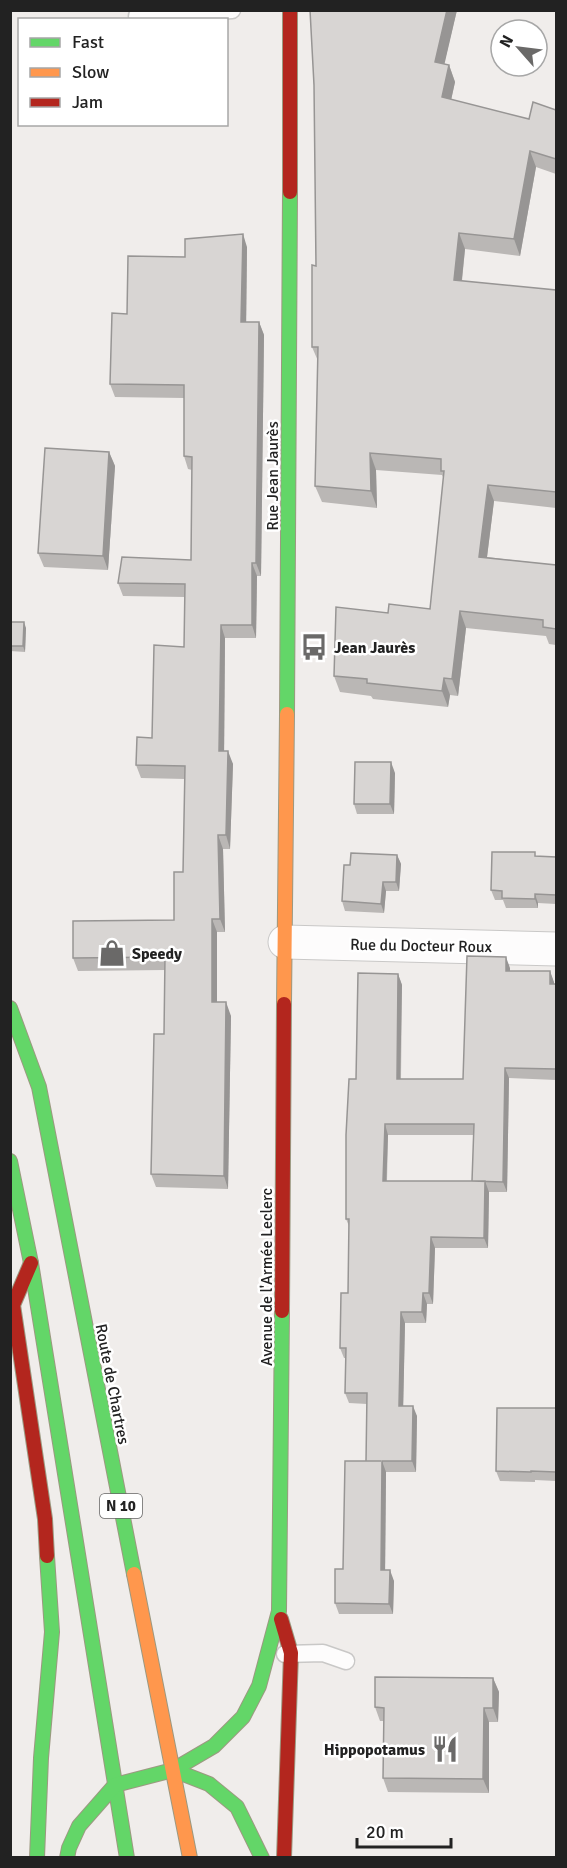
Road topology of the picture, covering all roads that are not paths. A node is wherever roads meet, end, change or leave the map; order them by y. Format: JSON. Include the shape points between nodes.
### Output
{"nodes":[{"id":1,"x":232,"y":10,"type":"edge"},
{"id":2,"x":290,"y":10,"type":"edge"},
{"id":3,"x":137,"y":16,"type":"dead end"},
{"id":4,"x":285,"y":942,"type":"junction"},
{"id":5,"x":556,"y":949,"type":"edge"},
{"id":6,"x":10,"y":1008,"type":"edge"},
{"id":7,"x":10,"y":1161,"type":"edge"},
{"id":8,"x":31,"y":1263,"type":"junction"},
{"id":9,"x":279,"y":1611,"type":"junction"},
{"id":10,"x":291,"y":1653,"type":"junction"},
{"id":11,"x":269,"y":1655,"type":"junction"},
{"id":12,"x":346,"y":1661,"type":"dead end"},
{"id":13,"x":173,"y":1770,"type":"junction"},
{"id":14,"x":115,"y":1785,"type":"junction"},
{"id":15,"x":37,"y":1857,"type":"edge"},
{"id":16,"x":67,"y":1857,"type":"edge"},
{"id":17,"x":127,"y":1857,"type":"edge"},
{"id":18,"x":190,"y":1857,"type":"edge"},
{"id":19,"x":262,"y":1857,"type":"edge"},
{"id":20,"x":284,"y":1857,"type":"edge"}],
"edges":[{"from":1,"to":3,"type":"lane"},
{"from":2,"to":4,"type":"street","name":"Rue Jean Jaurès"},
{"from":4,"to":5,"type":"street","name":"Rue du Docteur Roux"},
{"from":4,"to":9,"type":"street","name":"Avenue de l'Armée Leclerc"},
{"from":6,"to":13,"type":"street","name":"Route de Chartres","number":"N 10","via":[[39,1088]]},
{"from":7,"to":8,"type":"street"},
{"from":8,"to":14,"type":"street"},
{"from":8,"to":15,"type":"street","via":[[13,1305],[45,1519],[51,1632]]},
{"from":9,"to":10,"type":"street","name":"Avenue de l'Armée Leclerc"},
{"from":9,"to":11,"type":"street","name":"Avenue de l'Armée Leclerc"},
{"from":10,"to":11,"type":"lane"},
{"from":10,"to":12,"type":"lane","via":[[322,1653]]},
{"from":10,"to":20,"type":"street","name":"Avenue de l'Armée Leclerc"},
{"from":11,"to":13,"type":"street","name":"Avenue de l'Armée Leclerc","via":[[243,1717],[214,1746]]},
{"from":13,"to":14,"type":"street"},
{"from":13,"to":18,"type":"street","name":"Route de Chartres","number":"N 10"},
{"from":13,"to":19,"type":"street","via":[[209,1784],[237,1807]]},
{"from":14,"to":16,"type":"street","via":[[79,1826]]},
{"from":14,"to":17,"type":"street"}]}
